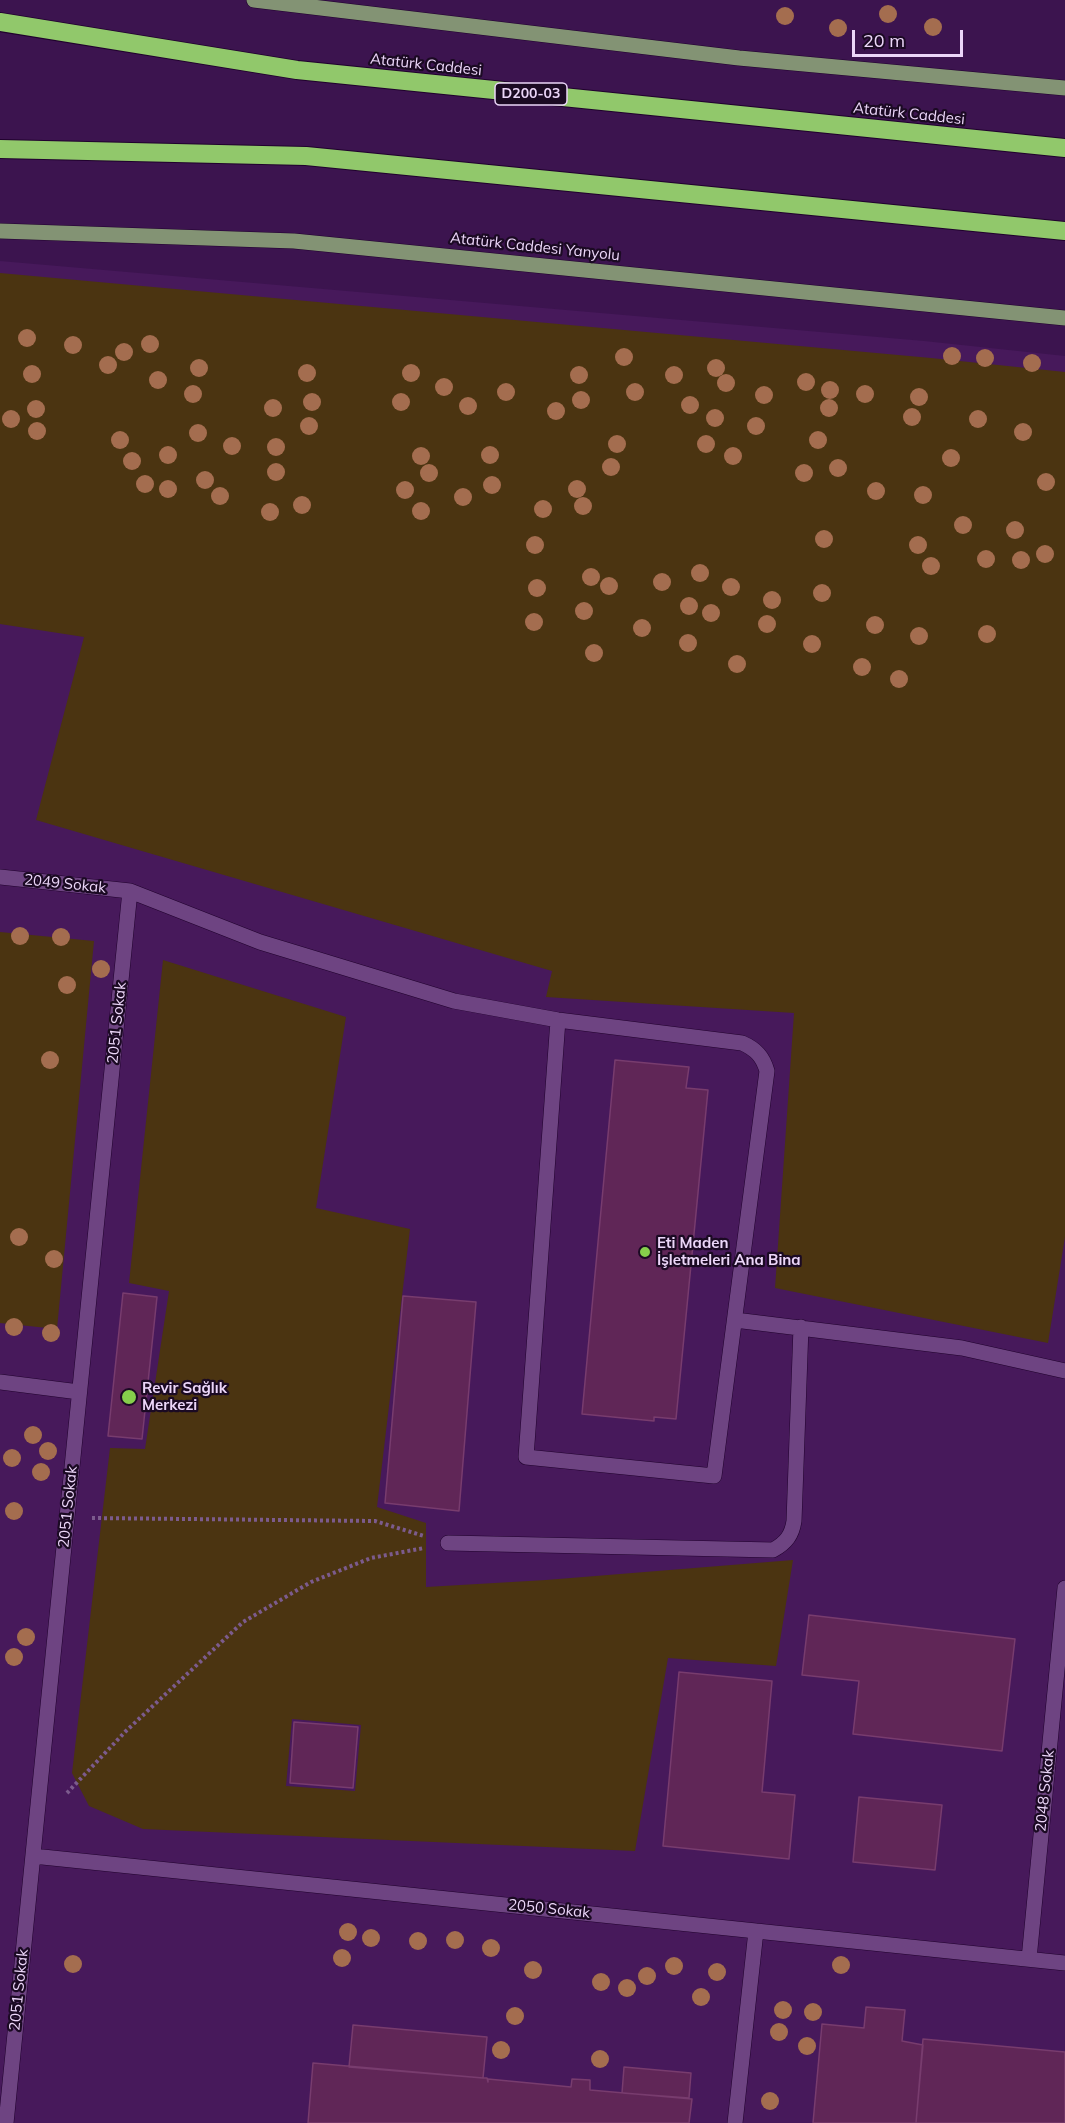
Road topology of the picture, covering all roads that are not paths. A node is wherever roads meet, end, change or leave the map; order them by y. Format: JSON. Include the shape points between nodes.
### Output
{"nodes":[{"id":1,"x":254,"y":0,"type":"edge"},
{"id":2,"x":0,"y":22,"type":"edge"},
{"id":3,"x":1065,"y":88,"type":"edge"},
{"id":4,"x":1065,"y":148,"type":"edge"},
{"id":5,"x":0,"y":150,"type":"edge"},
{"id":6,"x":0,"y":231,"type":"edge"},
{"id":7,"x":1065,"y":231,"type":"edge"},
{"id":8,"x":1065,"y":318,"type":"edge"},
{"id":9,"x":0,"y":878,"type":"edge"},
{"id":10,"x":130,"y":891,"type":"junction"},
{"id":11,"x":558,"y":1020,"type":"junction"},
{"id":12,"x":735,"y":1320,"type":"junction"},
{"id":13,"x":801,"y":1327,"type":"junction"},
{"id":14,"x":1065,"y":1371,"type":"edge"},
{"id":15,"x":0,"y":1382,"type":"edge"},
{"id":16,"x":80,"y":1392,"type":"junction"},
{"id":17,"x":448,"y":1543,"type":"road end"},
{"id":18,"x":1065,"y":1588,"type":"edge"},
{"id":19,"x":1061,"y":1675,"type":"edge"},
{"id":20,"x":33,"y":1856,"type":"junction"},
{"id":21,"x":756,"y":1931,"type":"junction"},
{"id":22,"x":1029,"y":1959,"type":"junction"},
{"id":23,"x":1065,"y":1963,"type":"edge"},
{"id":24,"x":6,"y":2123,"type":"edge"},
{"id":25,"x":735,"y":2123,"type":"edge"}],
"edges":[{"from":1,"to":3,"type":"main road","via":[[739,58]]},
{"from":2,"to":4,"type":"highway","name":"Atatürk Caddesi","number":"D200-03","via":[[297,70]]},
{"from":5,"to":7,"type":"highway","via":[[306,156]]},
{"from":6,"to":8,"type":"main road","name":"Atatürk Caddesi Yanyolu","via":[[294,241]]},
{"from":9,"to":10,"type":"lane","name":"2049 Sokak"},
{"from":10,"to":11,"type":"lane","name":"2049 Sokak","via":[[260,942],[454,1001]]},
{"from":10,"to":16,"type":"lane","name":"2051 Sokak"},
{"from":11,"to":12,"type":"lane","name":"2049 Sokak","via":[[742,1042],[764,1061],[767,1071]]},
{"from":11,"to":12,"type":"lane","via":[[526,1457],[714,1476]]},
{"from":12,"to":13,"type":"lane"},
{"from":13,"to":14,"type":"lane","via":[[962,1348]]},
{"from":13,"to":17,"type":"lane","via":[[794,1521],[792,1532],[780,1546],[773,1550]]},
{"from":15,"to":16,"type":"lane"},
{"from":16,"to":20,"type":"lane","name":"2051 Sokak"},
{"from":18,"to":19,"type":"lane","name":"2048 Sokak"},
{"from":19,"to":22,"type":"lane","name":"2048 Sokak"},
{"from":20,"to":21,"type":"lane","name":"2050 Sokak"},
{"from":20,"to":24,"type":"lane","name":"2051 Sokak"},
{"from":21,"to":22,"type":"lane","name":"2050 Sokak"},
{"from":21,"to":25,"type":"lane"},
{"from":22,"to":23,"type":"lane","name":"2050 Sokak"}]}
